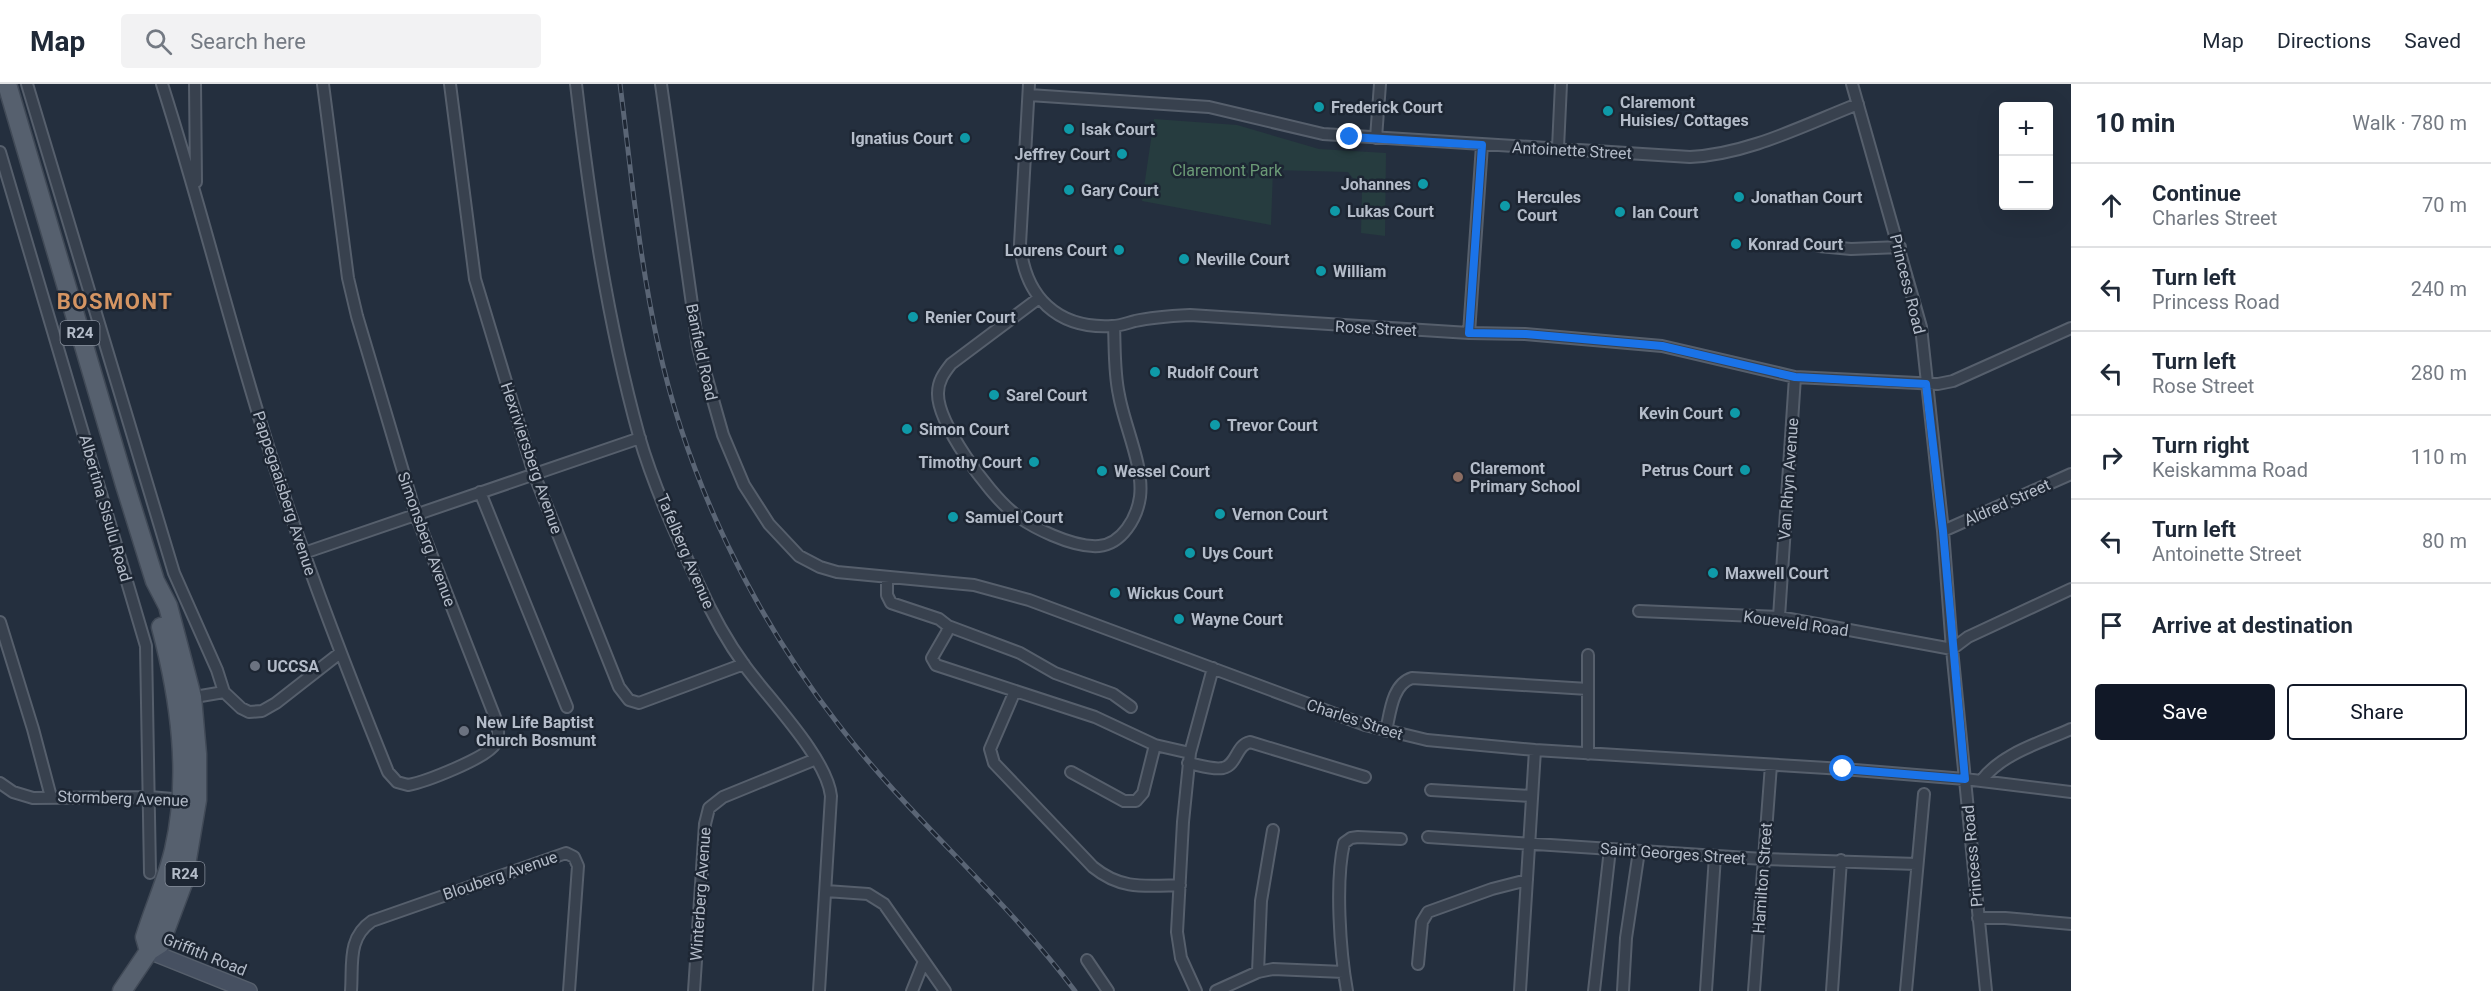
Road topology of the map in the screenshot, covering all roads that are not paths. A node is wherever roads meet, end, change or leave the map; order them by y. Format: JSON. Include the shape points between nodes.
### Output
{"nodes":[{"id":1,"x":7,"y":84,"type":"edge"},
{"id":2,"x":27,"y":84,"type":"edge"},
{"id":3,"x":162,"y":84,"type":"edge"},
{"id":4,"x":195,"y":84,"type":"edge"},
{"id":5,"x":323,"y":84,"type":"edge"},
{"id":6,"x":450,"y":84,"type":"edge"},
{"id":7,"x":576,"y":84,"type":"edge"},
{"id":8,"x":661,"y":84,"type":"edge"},
{"id":9,"x":1380,"y":84,"type":"edge"},
{"id":10,"x":1561,"y":84,"type":"edge"},
{"id":11,"x":1852,"y":84,"type":"edge"},
{"id":12,"x":1029,"y":89,"type":"edge"},
{"id":13,"x":1858,"y":104,"type":"junction"},
{"id":14,"x":1376,"y":138,"type":"junction"},
{"id":15,"x":1482,"y":145,"type":"junction"},
{"id":16,"x":1558,"y":148,"type":"junction"},
{"id":17,"x":0,"y":152,"type":"edge"},
{"id":18,"x":196,"y":194,"type":"junction"},
{"id":19,"x":1819,"y":246,"type":"dead end"},
{"id":20,"x":1900,"y":248,"type":"junction"},
{"id":21,"x":1040,"y":298,"type":"junction"},
{"id":22,"x":1114,"y":326,"type":"junction"},
{"id":23,"x":2071,"y":327,"type":"edge"},
{"id":24,"x":1469,"y":333,"type":"junction"},
{"id":25,"x":1795,"y":377,"type":"junction"},
{"id":26,"x":1926,"y":384,"type":"junction"},
{"id":27,"x":640,"y":438,"type":"junction"},
{"id":28,"x":534,"y":474,"type":"junction"},
{"id":29,"x":2071,"y":474,"type":"edge"},
{"id":30,"x":480,"y":492,"type":"junction"},
{"id":31,"x":416,"y":515,"type":"junction"},
{"id":32,"x":1943,"y":531,"type":"junction"},
{"id":33,"x":303,"y":553,"type":"junction"},
{"id":34,"x":837,"y":572,"type":"joint"},
{"id":35,"x":886,"y":577,"type":"junction"},
{"id":36,"x":2071,"y":589,"type":"edge"},
{"id":37,"x":1639,"y":611,"type":"dead end"},
{"id":38,"x":1779,"y":617,"type":"junction"},
{"id":39,"x":0,"y":622,"type":"edge"},
{"id":40,"x":948,"y":626,"type":"junction"},
{"id":41,"x":1952,"y":649,"type":"junction"},
{"id":42,"x":340,"y":653,"type":"junction"},
{"id":43,"x":1588,"y":655,"type":"dead end"},
{"id":44,"x":744,"y":664,"type":"junction"},
{"id":45,"x":1213,"y":668,"type":"junction"},
{"id":46,"x":1588,"y":689,"type":"junction"},
{"id":47,"x":224,"y":692,"type":"junction"},
{"id":48,"x":1015,"y":692,"type":"junction"},
{"id":49,"x":185,"y":699,"type":"junction"},
{"id":50,"x":567,"y":707,"type":"dead end"},
{"id":51,"x":1131,"y":707,"type":"dead end"},
{"id":52,"x":2071,"y":729,"type":"edge"},
{"id":53,"x":1386,"y":731,"type":"junction"},
{"id":54,"x":1155,"y":746,"type":"junction"},
{"id":55,"x":1534,"y":750,"type":"junction"},
{"id":56,"x":1588,"y":754,"type":"junction"},
{"id":57,"x":1189,"y":758,"type":"junction"},
{"id":58,"x":816,"y":759,"type":"junction"},
{"id":59,"x":1771,"y":765,"type":"junction"},
{"id":60,"x":1071,"y":772,"type":"dead end"},
{"id":61,"x":1365,"y":777,"type":"dead end"},
{"id":62,"x":1965,"y":779,"type":"junction"},
{"id":63,"x":1981,"y":781,"type":"junction"},
{"id":64,"x":0,"y":783,"type":"edge"},
{"id":65,"x":1431,"y":790,"type":"dead end"},
{"id":66,"x":2071,"y":792,"type":"edge"},
{"id":67,"x":1924,"y":794,"type":"dead end"},
{"id":68,"x":1532,"y":796,"type":"junction"},
{"id":69,"x":51,"y":797,"type":"junction"},
{"id":70,"x":149,"y":797,"type":"junction"},
{"id":71,"x":189,"y":800,"type":"junction"},
{"id":72,"x":1273,"y":830,"type":"dead end"},
{"id":73,"x":1428,"y":837,"type":"dead end"},
{"id":74,"x":1401,"y":839,"type":"dead end"},
{"id":75,"x":1529,"y":844,"type":"junction"},
{"id":76,"x":1610,"y":849,"type":"junction"},
{"id":77,"x":1639,"y":851,"type":"junction"},
{"id":78,"x":1715,"y":856,"type":"junction"},
{"id":79,"x":1763,"y":859,"type":"junction"},
{"id":80,"x":1842,"y":860,"type":"junction"},
{"id":81,"x":1917,"y":864,"type":"junction"},
{"id":82,"x":150,"y":873,"type":"dead end"},
{"id":83,"x":1527,"y":880,"type":"junction"},
{"id":84,"x":1180,"y":885,"type":"junction"},
{"id":85,"x":826,"y":891,"type":"junction"},
{"id":86,"x":1978,"y":918,"type":"junction"},
{"id":87,"x":2071,"y":924,"type":"edge"},
{"id":88,"x":148,"y":951,"type":"junction"},
{"id":89,"x":1087,"y":960,"type":"dead end"},
{"id":90,"x":924,"y":962,"type":"junction"},
{"id":91,"x":1418,"y":964,"type":"dead end"},
{"id":92,"x":1258,"y":972,"type":"junction"},
{"id":93,"x":1344,"y":972,"type":"junction"},
{"id":94,"x":122,"y":991,"type":"edge"},
{"id":95,"x":249,"y":991,"type":"edge"},
{"id":96,"x":351,"y":991,"type":"edge"},
{"id":97,"x":569,"y":991,"type":"edge"},
{"id":98,"x":694,"y":991,"type":"edge"},
{"id":99,"x":819,"y":991,"type":"edge"},
{"id":100,"x":912,"y":991,"type":"edge"},
{"id":101,"x":945,"y":991,"type":"edge"},
{"id":102,"x":1108,"y":991,"type":"edge"},
{"id":103,"x":1196,"y":991,"type":"edge"},
{"id":104,"x":1216,"y":991,"type":"edge"},
{"id":105,"x":1347,"y":991,"type":"edge"},
{"id":106,"x":1520,"y":991,"type":"edge"},
{"id":107,"x":1594,"y":991,"type":"edge"},
{"id":108,"x":1623,"y":991,"type":"edge"},
{"id":109,"x":1706,"y":991,"type":"edge"},
{"id":110,"x":1754,"y":991,"type":"edge"},
{"id":111,"x":1832,"y":991,"type":"edge"},
{"id":112,"x":1906,"y":991,"type":"edge"},
{"id":113,"x":1986,"y":991,"type":"edge"}],
"edges":[{"from":1,"to":49,"type":"main road","name":"Albertina Sisulu Road","number":"R24","via":[[154,581],[168,606]]},
{"from":2,"to":47,"type":"street","via":[[174,573]]},
{"from":3,"to":18,"type":"street","name":"Pappegaaisberg Avenue"},
{"from":4,"to":18,"type":"street","name":"Pappegaaisberg Avenue"},
{"from":5,"to":31,"type":"street","name":"Simonsberg Avenue","via":[[351,293]]},
{"from":6,"to":28,"type":"street","name":"Hexriviersberg Avenue","via":[[475,279]]},
{"from":7,"to":27,"type":"street","name":"Tafelberg Avenue","via":[[598,252]]},
{"from":8,"to":34,"type":"street","name":"Banfield Road","via":[[698,347],[723,435],[744,485],[781,539],[808,562]]},
{"from":9,"to":14,"type":"street"},
{"from":10,"to":16,"type":"street"},
{"from":11,"to":13,"type":"street","name":"Princess Road"},
{"from":12,"to":14,"type":"street","name":"Antoinette Street","via":[[1209,107],[1303,131]]},
{"from":12,"to":21,"type":"street","name":"Rose Street","via":[[1020,244],[1028,280]]},
{"from":13,"to":16,"type":"street","name":"Antoinette Street","via":[[1752,145],[1706,156]]},
{"from":13,"to":20,"type":"street","name":"Princess Road"},
{"from":14,"to":15,"type":"street","name":"Antoinette Street"},
{"from":15,"to":16,"type":"street","name":"Antoinette Street"},
{"from":15,"to":24,"type":"street"},
{"from":17,"to":70,"type":"street","name":"Albertina Sisulu Road","via":[[146,646]]},
{"from":18,"to":33,"type":"street","name":"Pappegaaisberg Avenue"},
{"from":19,"to":20,"type":"street"},
{"from":20,"to":26,"type":"street","name":"Princess Road","via":[[1919,313]]},
{"from":21,"to":22,"type":"street","name":"Rose Street","via":[[1064,320]]},
{"from":21,"to":22,"type":"street","via":[[951,364],[941,377],[939,408],[955,439],[1009,510],[1044,531],[1098,546],[1123,533],[1140,496],[1118,393]]},
{"from":22,"to":24,"type":"street","name":"Rose Street","via":[[1190,315]]},
{"from":23,"to":26,"type":"street","name":"Rose Street","via":[[1953,381]]},
{"from":24,"to":25,"type":"street","name":"Rose Street","via":[[1662,346]]},
{"from":25,"to":26,"type":"street","name":"Rose Street"},
{"from":25,"to":38,"type":"street","name":"Van Rhyn Avenue"},
{"from":26,"to":32,"type":"street","name":"Princess Road"},
{"from":27,"to":28,"type":"street"},
{"from":27,"to":44,"type":"street","name":"Tafelberg Avenue","via":[[699,586]]},
{"from":28,"to":30,"type":"street"},
{"from":28,"to":44,"type":"street","name":"Hexriviersberg Avenue","via":[[624,696],[639,703]]},
{"from":29,"to":32,"type":"street","name":"Aldred Street"},
{"from":30,"to":31,"type":"street"},
{"from":30,"to":50,"type":"street"},
{"from":31,"to":33,"type":"street"},
{"from":31,"to":42,"type":"street","name":"Simonsberg Avenue","via":[[498,725],[496,743],[479,757],[416,783],[397,782],[388,772]]},
{"from":32,"to":41,"type":"street","name":"Princess Road"},
{"from":33,"to":42,"type":"street","name":"Pappegaaisberg Avenue"},
{"from":34,"to":35,"type":"street","name":"Charles Street"},
{"from":35,"to":40,"type":"street","via":[[891,603],[939,619]]},
{"from":35,"to":45,"type":"street","name":"Charles Street","via":[[964,583],[1002,592]]},
{"from":36,"to":41,"type":"street","via":[[1968,637]]},
{"from":37,"to":38,"type":"street","name":"Koueveld Road"},
{"from":38,"to":41,"type":"street","name":"Koueveld Road"},
{"from":39,"to":69,"type":"street","name":"Stormberg Avenue"},
{"from":40,"to":48,"type":"street","via":[[933,663]]},
{"from":40,"to":51,"type":"street","via":[[1020,652],[1055,673],[1113,694]]},
{"from":41,"to":62,"type":"street","name":"Princess Road"},
{"from":42,"to":47,"type":"street","via":[[262,711],[249,712]]},
{"from":43,"to":46,"type":"street"},
{"from":44,"to":58,"type":"street","name":"Tafelberg Avenue"},
{"from":45,"to":53,"type":"street","name":"Charles Street"},
{"from":45,"to":57,"type":"street"},
{"from":46,"to":53,"type":"street","via":[[1413,678],[1398,690]]},
{"from":46,"to":56,"type":"street"},
{"from":47,"to":49,"type":"street"},
{"from":48,"to":54,"type":"street","via":[[1095,717]]},
{"from":48,"to":84,"type":"street","via":[[990,749],[994,763],[1093,867],[1111,880],[1131,885]]},
{"from":49,"to":71,"type":"main road","name":"Albertina Sisulu Road","number":"R24","via":[[182,754]]},
{"from":52,"to":63,"type":"street","via":[[2005,759]]},
{"from":53,"to":55,"type":"street","name":"Charles Street","via":[[1427,740]]},
{"from":54,"to":57,"type":"street"},
{"from":54,"to":60,"type":"street","via":[[1143,793],[1136,801],[1124,801]]},
{"from":55,"to":56,"type":"street","name":"Charles Street"},
{"from":55,"to":68,"type":"street"},
{"from":56,"to":59,"type":"street","name":"Charles Street"},
{"from":57,"to":61,"type":"street","via":[[1222,768],[1250,742]]},
{"from":57,"to":84,"type":"street"},
{"from":58,"to":85,"type":"street","name":"Tafelberg Avenue","via":[[827,777],[831,796]]},
{"from":58,"to":98,"type":"street","name":"Winterberg Avenue","via":[[723,797],[709,808]]},
{"from":59,"to":62,"type":"street","name":"Charles Street"},
{"from":59,"to":79,"type":"street","name":"Hamilton Street"},
{"from":62,"to":63,"type":"street","name":"Charles Street"},
{"from":62,"to":86,"type":"street","name":"Princess Road"},
{"from":63,"to":66,"type":"street","name":"Charles Street"},
{"from":64,"to":69,"type":"street","via":[[21,796]]},
{"from":65,"to":68,"type":"street"},
{"from":67,"to":81,"type":"street"},
{"from":68,"to":75,"type":"street"},
{"from":69,"to":70,"type":"street","name":"Stormberg Avenue"},
{"from":70,"to":71,"type":"street","name":"Stormberg Avenue"},
{"from":70,"to":82,"type":"street","name":"Albertina Sisulu Road"},
{"from":71,"to":88,"type":"main road","name":"Albertina Sisulu Road","number":"R24","via":[[145,937]]},
{"from":72,"to":92,"type":"street","via":[[1261,901]]},
{"from":73,"to":75,"type":"street","name":"Saint Georges Street"},
{"from":74,"to":93,"type":"street","via":[[1352,837],[1344,843]]},
{"from":75,"to":76,"type":"street","name":"Saint Georges Street"},
{"from":75,"to":83,"type":"street"},
{"from":76,"to":77,"type":"street","name":"Saint Georges Street"},
{"from":76,"to":107,"type":"street"},
{"from":77,"to":78,"type":"street","name":"Saint Georges Street"},
{"from":77,"to":108,"type":"street","via":[[1626,938]]},
{"from":78,"to":79,"type":"street","name":"Saint Georges Street"},
{"from":78,"to":109,"type":"street"},
{"from":79,"to":80,"type":"street","name":"Saint Georges Street"},
{"from":79,"to":110,"type":"street","name":"Hamilton Street"},
{"from":80,"to":81,"type":"street","name":"Saint Georges Street"},
{"from":80,"to":111,"type":"street"},
{"from":81,"to":112,"type":"street"},
{"from":83,"to":91,"type":"street","via":[[1428,912],[1422,922]]},
{"from":83,"to":106,"type":"street"},
{"from":84,"to":103,"type":"street","via":[[1178,947]]},
{"from":85,"to":90,"type":"street","via":[[861,892],[876,898]]},
{"from":85,"to":99,"type":"street","name":"Tafelberg Avenue"},
{"from":86,"to":87,"type":"street"},
{"from":86,"to":113,"type":"street","name":"Princess Road"},
{"from":88,"to":94,"type":"main road","name":"Albertina Sisulu Road","number":"R24"},
{"from":88,"to":95,"type":"street","name":"Griffith Road"},
{"from":89,"to":102,"type":"street"},
{"from":90,"to":100,"type":"street"},
{"from":90,"to":101,"type":"street"},
{"from":92,"to":93,"type":"street"},
{"from":92,"to":104,"type":"street"},
{"from":93,"to":105,"type":"street"},
{"from":96,"to":97,"type":"street","name":"Blouberg Avenue","via":[[355,939],[372,921],[566,853],[574,857],[578,866]]}]}
